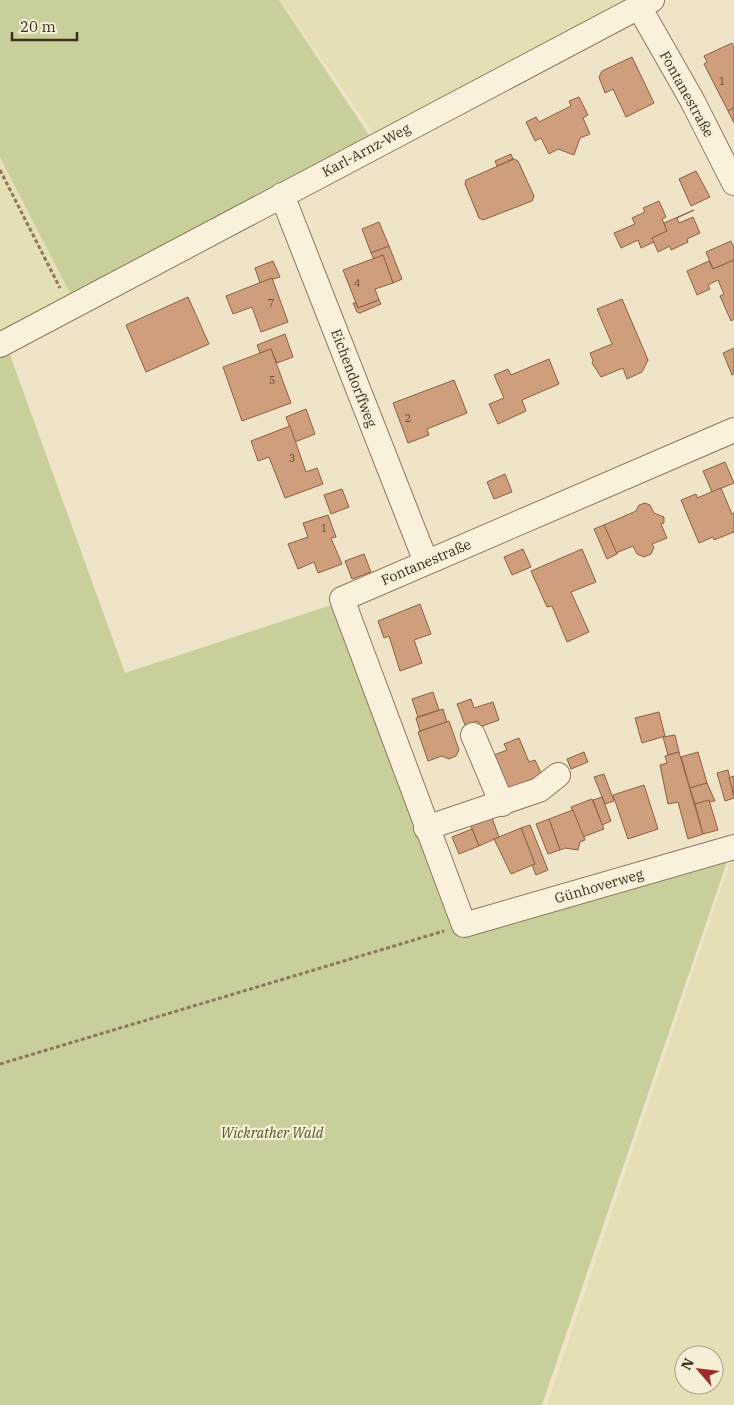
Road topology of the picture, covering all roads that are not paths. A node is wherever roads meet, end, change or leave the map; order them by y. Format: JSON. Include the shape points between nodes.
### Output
{"nodes":[{"id":1,"x":645,"y":3,"type":"edge"},
{"id":2,"x":734,"y":183,"type":"edge"},
{"id":3,"x":282,"y":195,"type":"junction"},
{"id":4,"x":0,"y":345,"type":"edge"},
{"id":5,"x":734,"y":430,"type":"edge"},
{"id":6,"x":426,"y":562,"type":"junction"},
{"id":7,"x":473,"y":735,"type":"dead end"},
{"id":8,"x":558,"y":775,"type":"dead end"},
{"id":9,"x":502,"y":804,"type":"junction"},
{"id":10,"x":426,"y":828,"type":"junction"},
{"id":11,"x":734,"y":847,"type":"edge"},
{"id":12,"x":464,"y":925,"type":"joint"}],
"edges":[{"from":1,"to":2,"type":"street","name":"Fontanestraße"},
{"from":1,"to":3,"type":"street","name":"Karl-Arnz-Weg"},
{"from":3,"to":4,"type":"street","name":"Karl-Arnz-Weg"},
{"from":3,"to":6,"type":"street","name":"Eichendorffweg"},
{"from":5,"to":6,"type":"street","name":"Fontanestraße"},
{"from":6,"to":10,"type":"street","name":"Fontanestraße","via":[[342,599]]},
{"from":7,"to":9,"type":"street"},
{"from":8,"to":9,"type":"street","via":[[539,790]]},
{"from":9,"to":10,"type":"street"},
{"from":10,"to":12,"type":"street","name":"Fontanestraße"},
{"from":11,"to":12,"type":"street","name":"Günhoverweg"}]}
